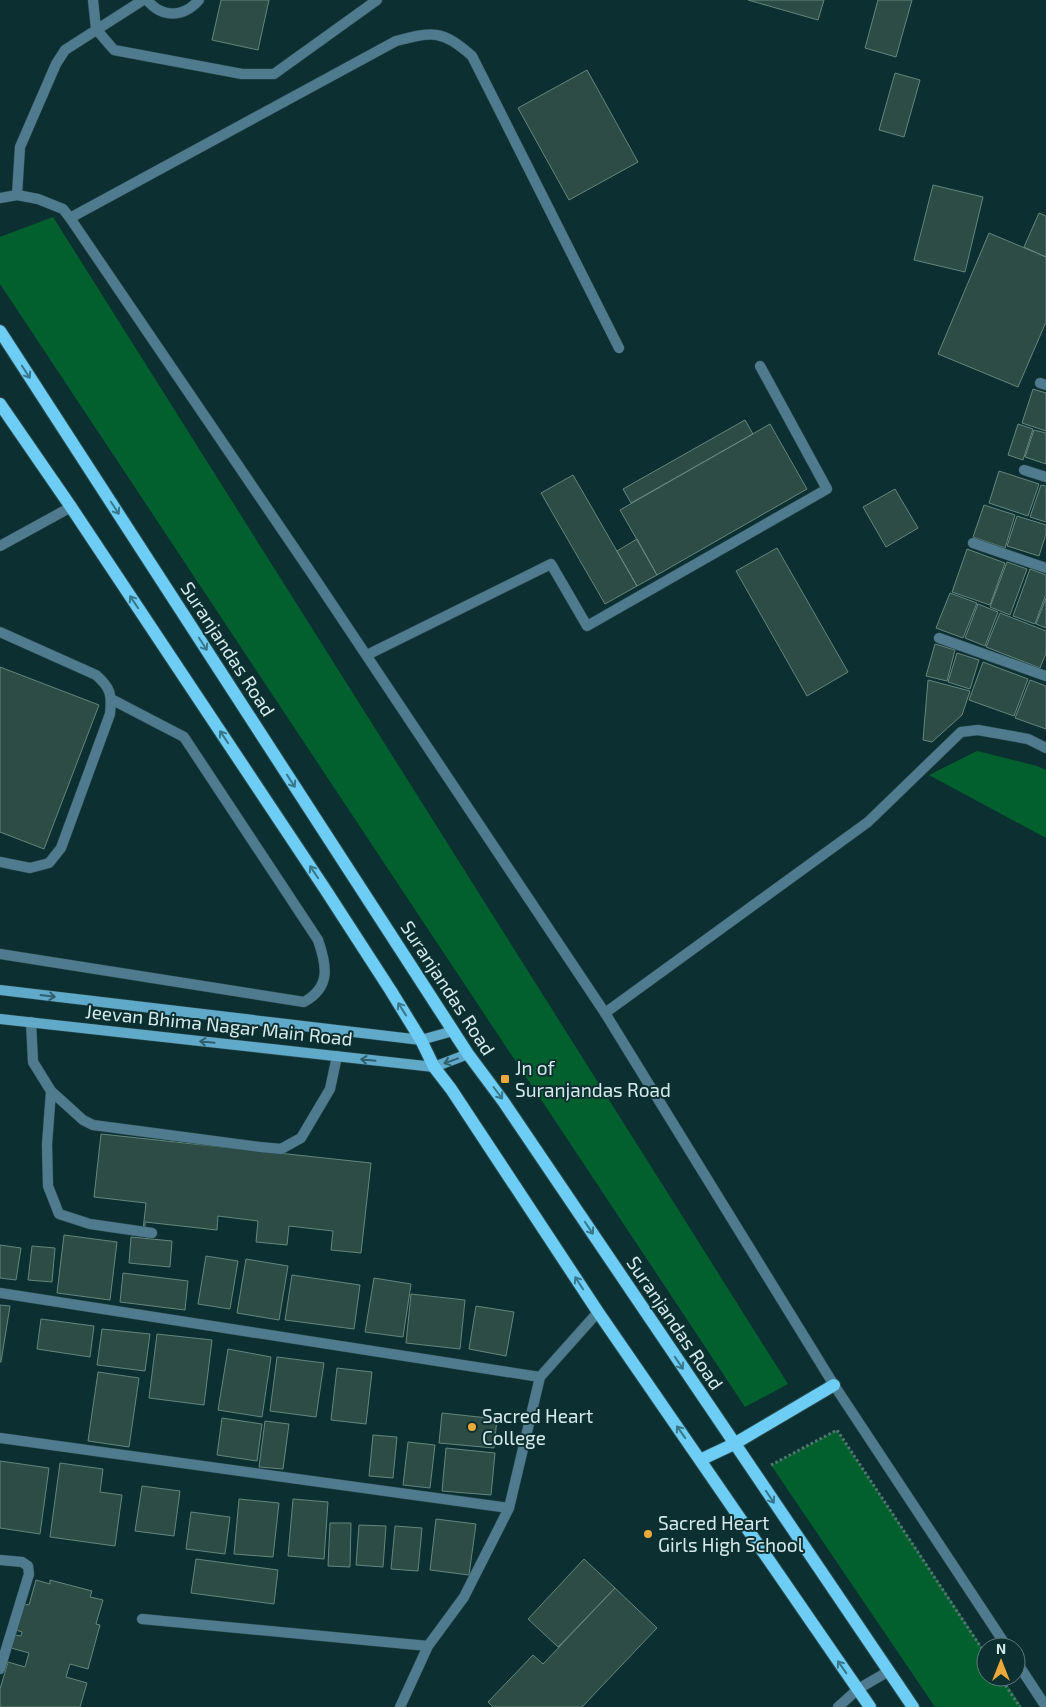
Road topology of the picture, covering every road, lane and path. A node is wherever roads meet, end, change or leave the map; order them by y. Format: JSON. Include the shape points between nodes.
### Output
{"nodes":[{"id":1,"x":93,"y":0,"type":"edge"},
{"id":2,"x":143,"y":0,"type":"edge"},
{"id":3,"x":147,"y":0,"type":"edge"},
{"id":4,"x":199,"y":0,"type":"edge"},
{"id":5,"x":377,"y":0,"type":"edge"},
{"id":6,"x":96,"y":29,"type":"junction"},
{"id":7,"x":17,"y":195,"type":"junction"},
{"id":8,"x":0,"y":198,"type":"edge"},
{"id":9,"x":70,"y":218,"type":"junction"},
{"id":10,"x":0,"y":331,"type":"edge"},
{"id":11,"x":619,"y":348,"type":"dead end"},
{"id":12,"x":760,"y":366,"type":"dead end"},
{"id":13,"x":0,"y":404,"type":"edge"},
{"id":14,"x":1024,"y":470,"type":"dead end"},
{"id":15,"x":1046,"y":477,"type":"edge"},
{"id":16,"x":71,"y":507,"type":"junction"},
{"id":17,"x":973,"y":543,"type":"dead end"},
{"id":18,"x":0,"y":546,"type":"edge"},
{"id":19,"x":1046,"y":568,"type":"edge"},
{"id":20,"x":0,"y":632,"type":"edge"},
{"id":21,"x":939,"y":638,"type":"dead end"},
{"id":22,"x":367,"y":655,"type":"junction"},
{"id":23,"x":1046,"y":676,"type":"edge"},
{"id":24,"x":111,"y":699,"type":"junction"},
{"id":25,"x":1046,"y":748,"type":"edge"},
{"id":26,"x":0,"y":862,"type":"edge"},
{"id":27,"x":0,"y":954,"type":"edge"},
{"id":28,"x":0,"y":990,"type":"edge"},
{"id":29,"x":605,"y":1013,"type":"junction"},
{"id":30,"x":0,"y":1018,"type":"edge"},
{"id":31,"x":31,"y":1022,"type":"junction"},
{"id":32,"x":454,"y":1031,"type":"junction"},
{"id":33,"x":420,"y":1040,"type":"junction"},
{"id":34,"x":468,"y":1054,"type":"junction"},
{"id":35,"x":337,"y":1056,"type":"junction"},
{"id":36,"x":434,"y":1067,"type":"junction"},
{"id":37,"x":51,"y":1091,"type":"junction"},
{"id":38,"x":152,"y":1233,"type":"dead end"},
{"id":39,"x":0,"y":1293,"type":"edge"},
{"id":40,"x":598,"y":1312,"type":"junction"},
{"id":41,"x":540,"y":1377,"type":"junction"},
{"id":42,"x":834,"y":1385,"type":"junction"},
{"id":43,"x":0,"y":1438,"type":"edge"},
{"id":44,"x":734,"y":1444,"type":"junction"},
{"id":45,"x":700,"y":1460,"type":"junction"},
{"id":46,"x":776,"y":1473,"type":"dead end"},
{"id":47,"x":509,"y":1508,"type":"junction"},
{"id":48,"x":0,"y":1560,"type":"edge"},
{"id":49,"x":142,"y":1619,"type":"dead end"},
{"id":50,"x":1000,"y":1637,"type":"edge"},
{"id":51,"x":976,"y":1640,"type":"edge"},
{"id":52,"x":428,"y":1646,"type":"junction"},
{"id":53,"x":0,"y":1669,"type":"edge"},
{"id":54,"x":889,"y":1671,"type":"junction"},
{"id":55,"x":1026,"y":1676,"type":"edge"},
{"id":56,"x":1007,"y":1687,"type":"edge"},
{"id":57,"x":858,"y":1689,"type":"junction"},
{"id":58,"x":400,"y":1707,"type":"edge"},
{"id":59,"x":838,"y":1707,"type":"edge"},
{"id":60,"x":870,"y":1707,"type":"edge"},
{"id":61,"x":913,"y":1707,"type":"edge"},
{"id":62,"x":1020,"y":1707,"type":"edge"},
{"id":63,"x":1046,"y":1707,"type":"edge"}],
"edges":[{"from":1,"to":6,"type":"street"},
{"from":2,"to":6,"type":"street"},
{"from":3,"to":4,"type":"street","via":[[152,7],[173,14],[184,12]]},
{"from":5,"to":6,"type":"street","via":[[274,74],[242,74],[114,50]]},
{"from":6,"to":7,"type":"street","via":[[65,50],[56,64],[20,147]]},
{"from":7,"to":8,"type":"street"},
{"from":7,"to":9,"type":"street","via":[[63,209]]},
{"from":9,"to":11,"type":"street","via":[[388,44],[416,35],[434,34],[454,41],[472,56]]},
{"from":9,"to":22,"type":"street"},
{"from":10,"to":32,"type":"main road","name":"Suranjandas Road","one_way":true},
{"from":12,"to":22,"type":"street","via":[[827,489],[588,626],[551,564]]},
{"from":13,"to":16,"type":"main road"},
{"from":14,"to":15,"type":"street"},
{"from":16,"to":18,"type":"street"},
{"from":33,"to":16,"type":"main road","one_way":true,"via":[[325,889]]},
{"from":17,"to":19,"type":"street"},
{"from":20,"to":24,"type":"street","via":[[96,675],[107,685]]},
{"from":21,"to":23,"type":"street"},
{"from":22,"to":29,"type":"street"},
{"from":24,"to":26,"type":"street","via":[[110,714],[61,848],[49,863],[30,868]]},
{"from":24,"to":27,"type":"street","via":[[184,737],[318,940],[324,965],[322,986],[316,995],[304,1002]]},
{"from":25,"to":29,"type":"street","via":[[1028,738],[978,730],[961,732],[868,822]]},
{"from":28,"to":33,"type":"main road","name":"Jeevan Bhima Nagar Main Road","one_way":true},
{"from":29,"to":42,"type":"street"},
{"from":30,"to":31,"type":"main road","name":"Jeevan Bhima Nagar Main Road"},
{"from":35,"to":31,"type":"main road","name":"Jeevan Bhima Nagar Main Road","one_way":true},
{"from":31,"to":37,"type":"street","via":[[33,1062]]},
{"from":32,"to":33,"type":"main road"},
{"from":32,"to":34,"type":"main road","name":"Suranjandas Road"},
{"from":33,"to":36,"type":"main road"},
{"from":34,"to":36,"type":"main road","one_way":true},
{"from":34,"to":44,"type":"main road","name":"Suranjandas Road","one_way":true},
{"from":36,"to":35,"type":"main road","name":"Jeevan Bhima Nagar Main Road","one_way":true},
{"from":35,"to":37,"type":"street","via":[[330,1089],[302,1138],[281,1149],[93,1125]]},
{"from":40,"to":36,"type":"main road","one_way":true},
{"from":37,"to":38,"type":"street","via":[[48,1186],[59,1214],[90,1224]]},
{"from":39,"to":41,"type":"street"},
{"from":40,"to":41,"type":"street"},
{"from":45,"to":40,"type":"main road","one_way":true},
{"from":41,"to":47,"type":"street"},
{"from":42,"to":44,"type":"main road"},
{"from":42,"to":50,"type":"street"},
{"from":43,"to":47,"type":"street"},
{"from":44,"to":45,"type":"main road"},
{"from":44,"to":54,"type":"main road","name":"Suranjandas Road","one_way":true},
{"from":57,"to":45,"type":"main road","one_way":true},
{"from":46,"to":51,"type":"path","via":[[771,1465],[837,1430]]},
{"from":47,"to":52,"type":"street","via":[[464,1597]]},
{"from":48,"to":53,"type":"street","via":[[22,1562],[28,1566],[29,1574]]},
{"from":49,"to":52,"type":"street"},
{"from":52,"to":58,"type":"street"},
{"from":54,"to":57,"type":"street"},
{"from":54,"to":61,"type":"main road","name":"Suranjandas Road"},
{"from":55,"to":63,"type":"street"},
{"from":56,"to":62,"type":"path"},
{"from":57,"to":59,"type":"street"},
{"from":57,"to":60,"type":"main road"}]}
